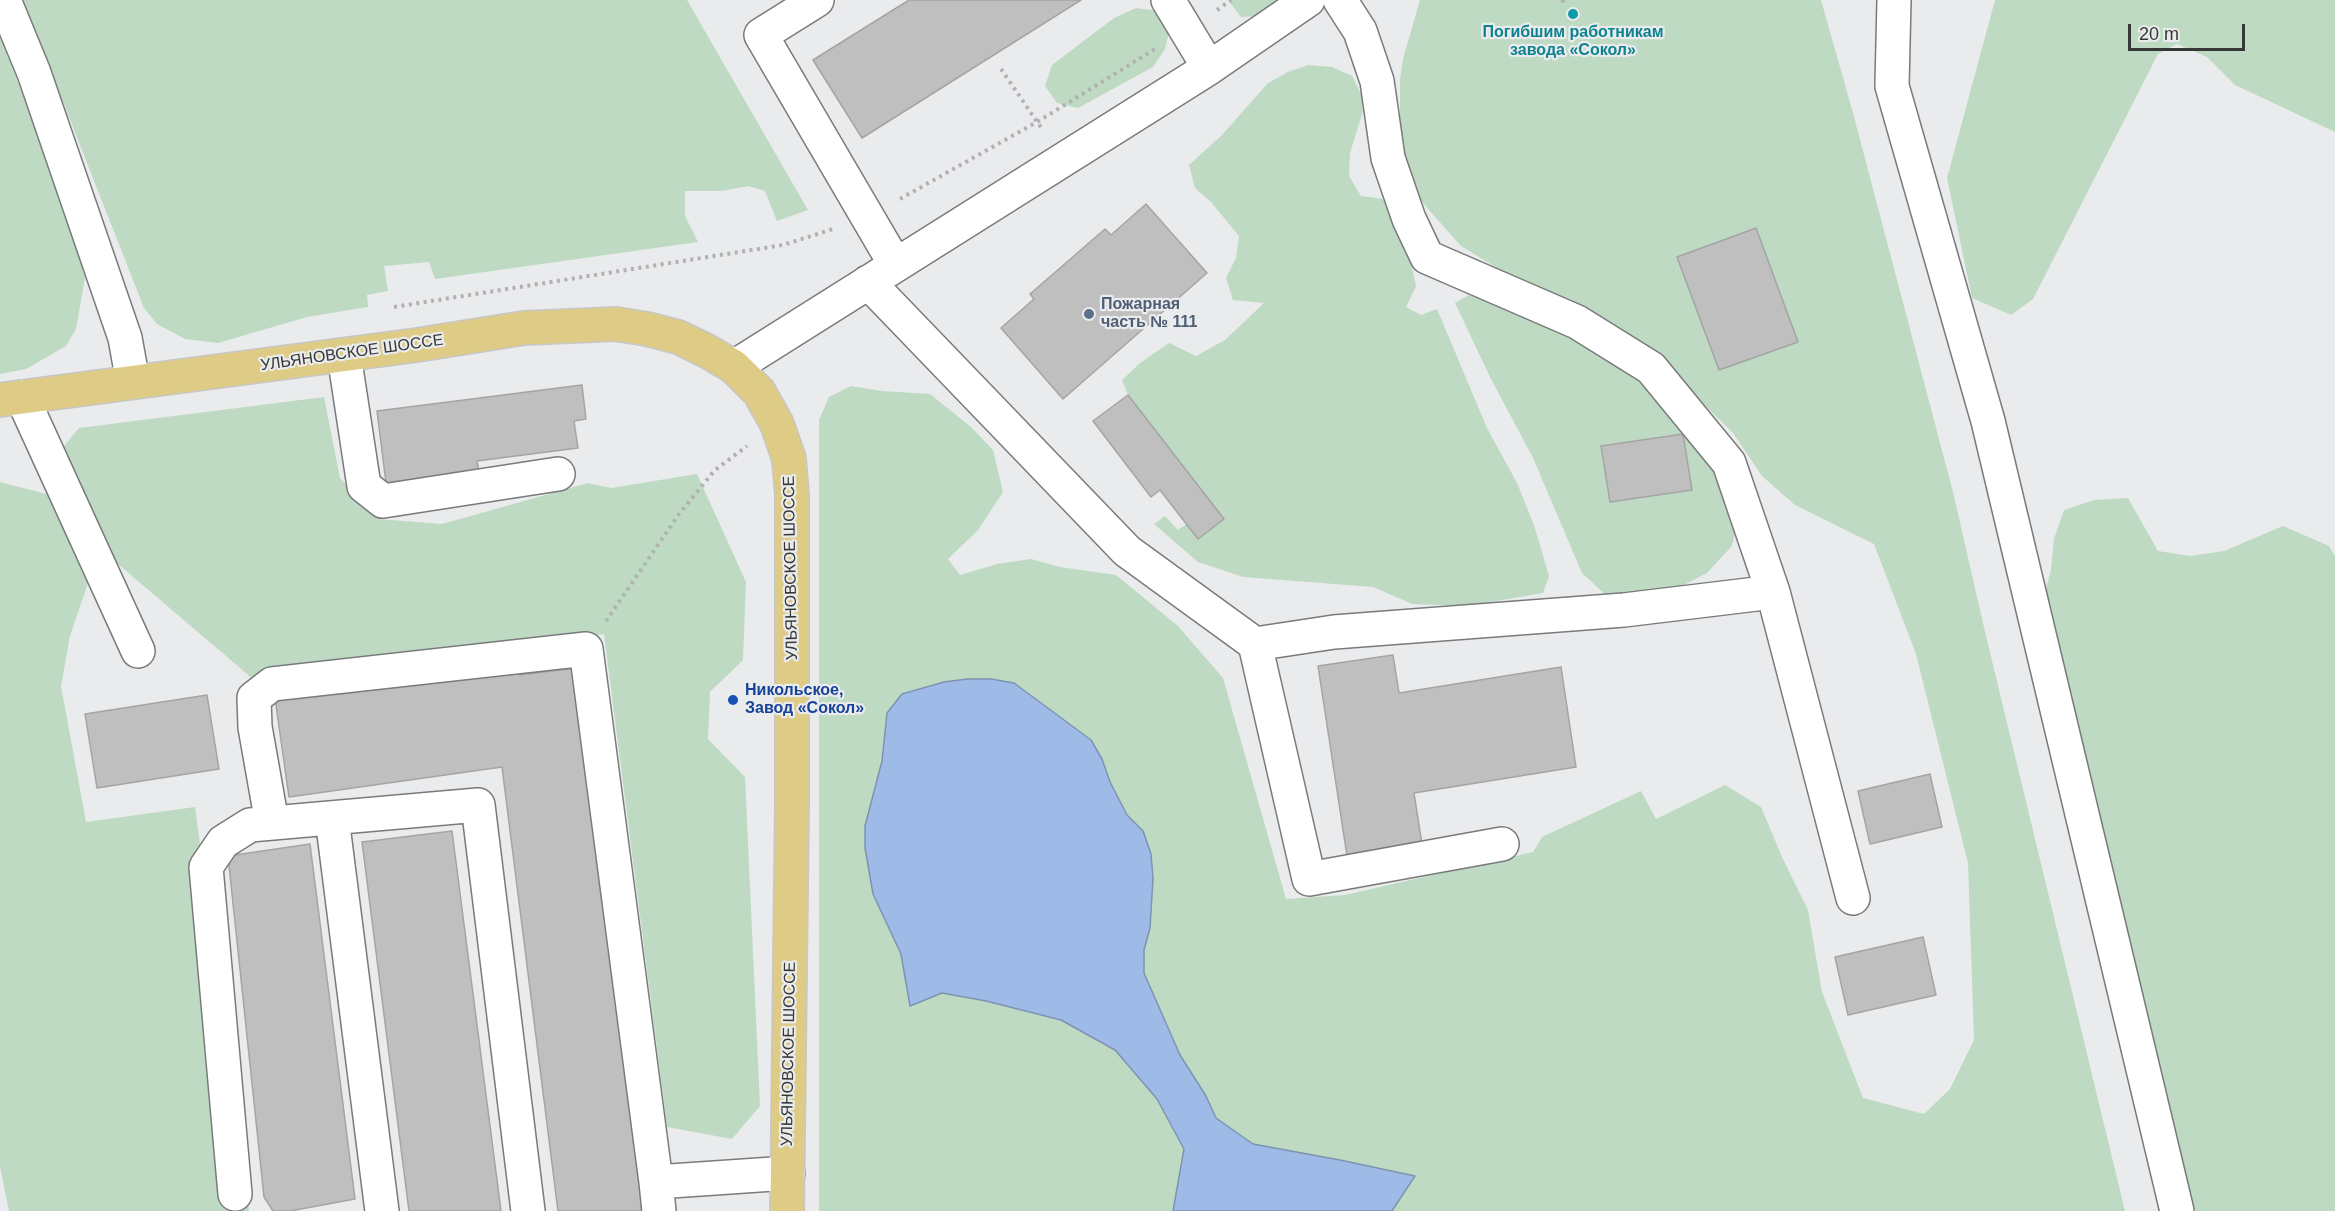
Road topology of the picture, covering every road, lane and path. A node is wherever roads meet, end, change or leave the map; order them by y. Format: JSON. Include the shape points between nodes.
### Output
{"nodes":[{"id":1,"x":4,"y":0,"type":"edge"},
{"id":2,"x":817,"y":0,"type":"edge"},
{"id":3,"x":1168,"y":0,"type":"edge"},
{"id":4,"x":1308,"y":0,"type":"edge"},
{"id":5,"x":1340,"y":0,"type":"edge"},
{"id":6,"x":1894,"y":0,"type":"edge"},
{"id":7,"x":1209,"y":68,"type":"junction"},
{"id":8,"x":1001,"y":69,"type":"dead end"},
{"id":9,"x":1062,"y":160,"type":"junction"},
{"id":10,"x":882,"y":273,"type":"junction"},
{"id":11,"x":344,"y":354,"type":"junction"},
{"id":12,"x":734,"y":367,"type":"junction"},
{"id":13,"x":133,"y":382,"type":"junction"},
{"id":14,"x":11,"y":398,"type":"edge"},
{"id":15,"x":777,"y":424,"type":"junction"},
{"id":16,"x":558,"y":474,"type":"dead end"},
{"id":17,"x":1773,"y":592,"type":"junction"},
{"id":18,"x":1255,"y":644,"type":"junction"},
{"id":19,"x":586,"y":649,"type":"junction"},
{"id":20,"x":138,"y":651,"type":"dead end"},
{"id":21,"x":333,"y":818,"type":"junction"},
{"id":22,"x":272,"y":823,"type":"junction"},
{"id":23,"x":1502,"y":844,"type":"dead end"},
{"id":24,"x":1853,"y":898,"type":"dead end"},
{"id":25,"x":788,"y":1173,"type":"junction"},
{"id":26,"x":235,"y":1194,"type":"dead end"},
{"id":27,"x":657,"y":1196,"type":"edge"},
{"id":28,"x":382,"y":1211,"type":"edge"},
{"id":29,"x":528,"y":1211,"type":"edge"},
{"id":30,"x":787,"y":1211,"type":"edge"},
{"id":31,"x":2177,"y":1211,"type":"edge"}],
"edges":[{"from":1,"to":13,"type":"street","via":[[34,73],[125,338]]},
{"from":2,"to":10,"type":"street","via":[[761,35]]},
{"from":3,"to":7,"type":"street"},
{"from":4,"to":7,"type":"street"},
{"from":5,"to":17,"type":"street","via":[[1360,31],[1377,81],[1388,158],[1408,219],[1427,257],[1577,322],[1651,368],[1729,463]]},
{"from":6,"to":31,"type":"street","via":[[1892,86],[1988,422]]},
{"from":7,"to":9,"type":"street"},
{"from":8,"to":9,"type":"path"},
{"from":9,"to":10,"type":"street"},
{"from":10,"to":12,"type":"street"},
{"from":10,"to":18,"type":"street","via":[[1127,551]]},
{"from":11,"to":12,"type":"main road","name":"УЛЬЯНОВСКОЕ ШОССЕ","via":[[524,328],[616,324],[678,337]]},
{"from":11,"to":13,"type":"main road","name":"УЛЬЯНОВСКОЕ ШОССЕ"},
{"from":11,"to":16,"type":"street","via":[[364,486],[383,501]]},
{"from":12,"to":15,"type":"main road","name":"УЛЬЯНОВСКОЕ ШОССЕ","via":[[759,392]]},
{"from":13,"to":14,"type":"main road","name":"УЛЬЯНОВСКОЕ ШОССЕ"},
{"from":14,"to":20,"type":"street"},
{"from":15,"to":19,"type":"path","via":[[715,470]]},
{"from":15,"to":25,"type":"main road","name":"УЛЬЯНОВСКОЕ ШОССЕ","via":[[789,459],[792,495]]},
{"from":17,"to":18,"type":"street","via":[[1624,610],[1334,632]]},
{"from":17,"to":24,"type":"street"},
{"from":18,"to":23,"type":"street","via":[[1309,879]]},
{"from":19,"to":22,"type":"street","via":[[272,684],[254,698],[255,727]]},
{"from":19,"to":27,"type":"street"},
{"from":21,"to":22,"type":"street"},
{"from":21,"to":28,"type":"street"},
{"from":21,"to":29,"type":"street","via":[[478,805]]},
{"from":22,"to":26,"type":"street","via":[[250,825],[223,842],[206,867]]},
{"from":25,"to":27,"type":"street"},
{"from":25,"to":30,"type":"main road","name":"УЛЬЯНОВСКОЕ ШОССЕ"}]}
